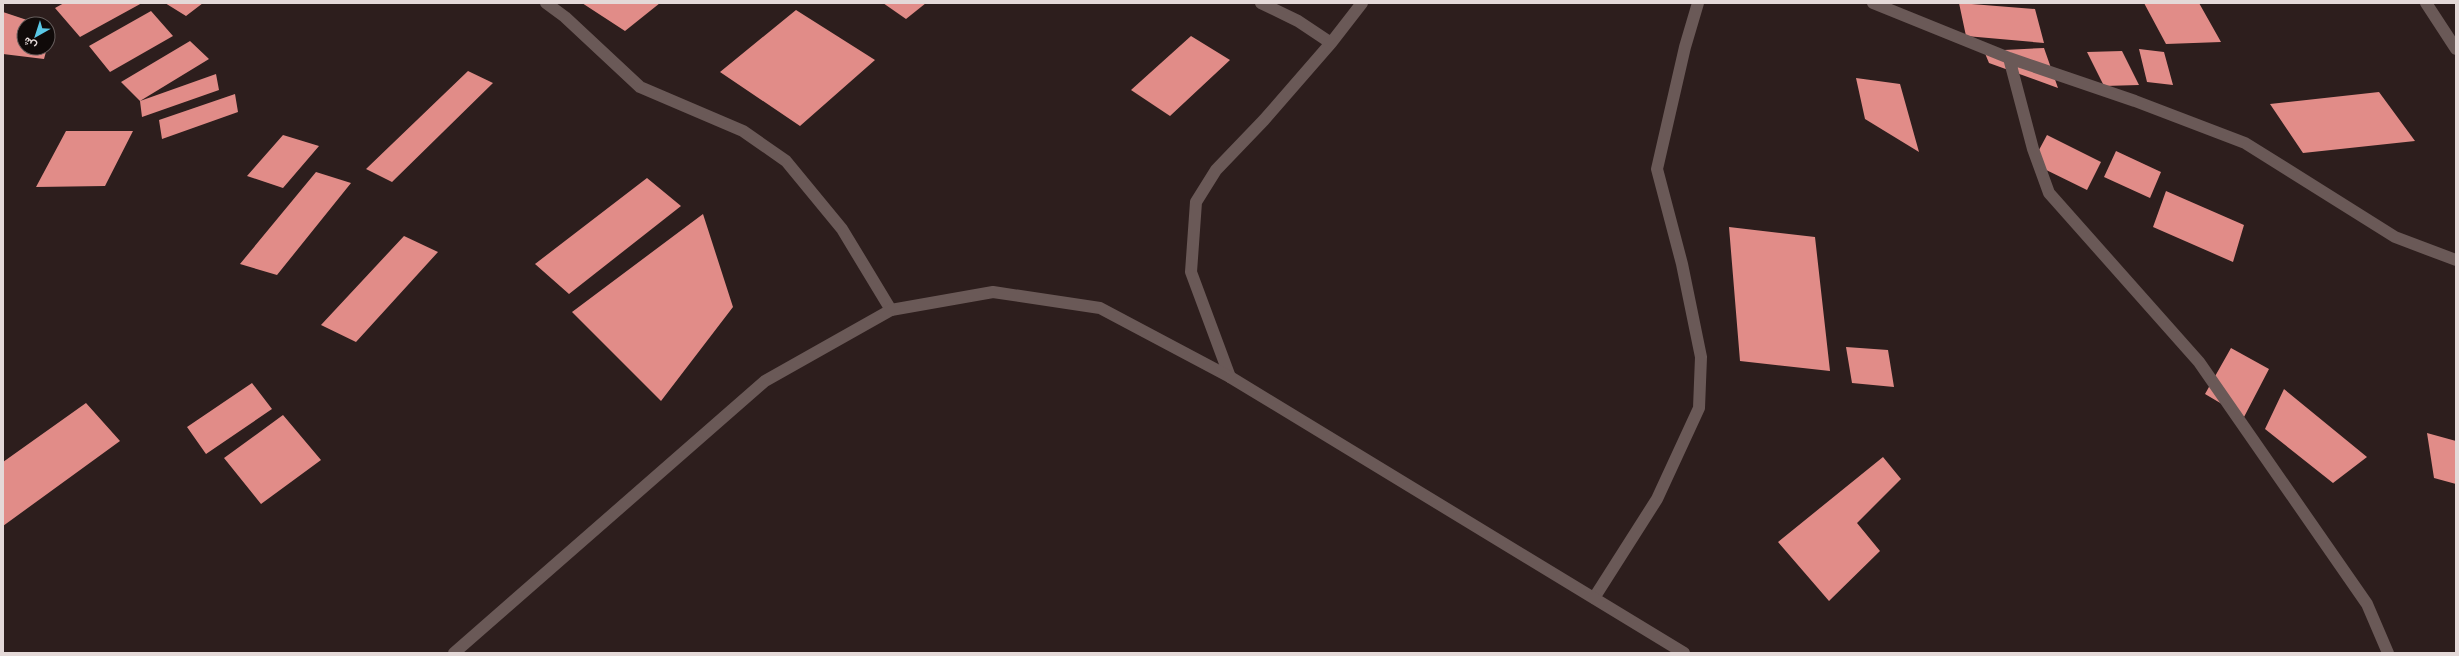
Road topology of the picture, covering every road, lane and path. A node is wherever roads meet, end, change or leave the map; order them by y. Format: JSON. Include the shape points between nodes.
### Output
{"nodes":[{"id":1,"x":546,"y":3,"type":"edge"},
{"id":2,"x":1261,"y":3,"type":"edge"},
{"id":3,"x":1362,"y":3,"type":"edge"},
{"id":4,"x":1698,"y":3,"type":"edge"},
{"id":5,"x":1873,"y":3,"type":"edge"},
{"id":6,"x":2426,"y":3,"type":"edge"},
{"id":7,"x":1331,"y":43,"type":"junction"},
{"id":8,"x":2456,"y":49,"type":"edge"},
{"id":9,"x":2009,"y":58,"type":"junction"},
{"id":10,"x":2456,"y":260,"type":"edge"},
{"id":11,"x":891,"y":310,"type":"junction"},
{"id":12,"x":1230,"y":377,"type":"junction"},
{"id":13,"x":1594,"y":598,"type":"junction"},
{"id":14,"x":454,"y":653,"type":"edge"},
{"id":15,"x":1684,"y":653,"type":"edge"},
{"id":16,"x":2388,"y":653,"type":"edge"}],
"edges":[{"from":1,"to":11,"type":"street","via":[[565,17],[640,87],[743,131],[786,161],[842,229]]},
{"from":2,"to":7,"type":"street","via":[[1298,21]]},
{"from":3,"to":7,"type":"street"},
{"from":4,"to":13,"type":"street","via":[[1684,47],[1657,168],[1682,264],[1701,358],[1699,408],[1657,499]]},
{"from":5,"to":9,"type":"street"},
{"from":6,"to":8,"type":"street"},
{"from":7,"to":12,"type":"street","via":[[1264,120],[1216,170],[1196,202],[1191,272]]},
{"from":9,"to":10,"type":"street","via":[[2135,101],[2245,143],[2394,237]]},
{"from":9,"to":16,"type":"street","via":[[2033,149],[2049,193],[2199,362],[2367,604]]},
{"from":11,"to":12,"type":"street","via":[[993,292],[1100,308]]},
{"from":11,"to":14,"type":"street","via":[[765,381]]},
{"from":12,"to":13,"type":"street"},
{"from":13,"to":15,"type":"street"}]}
